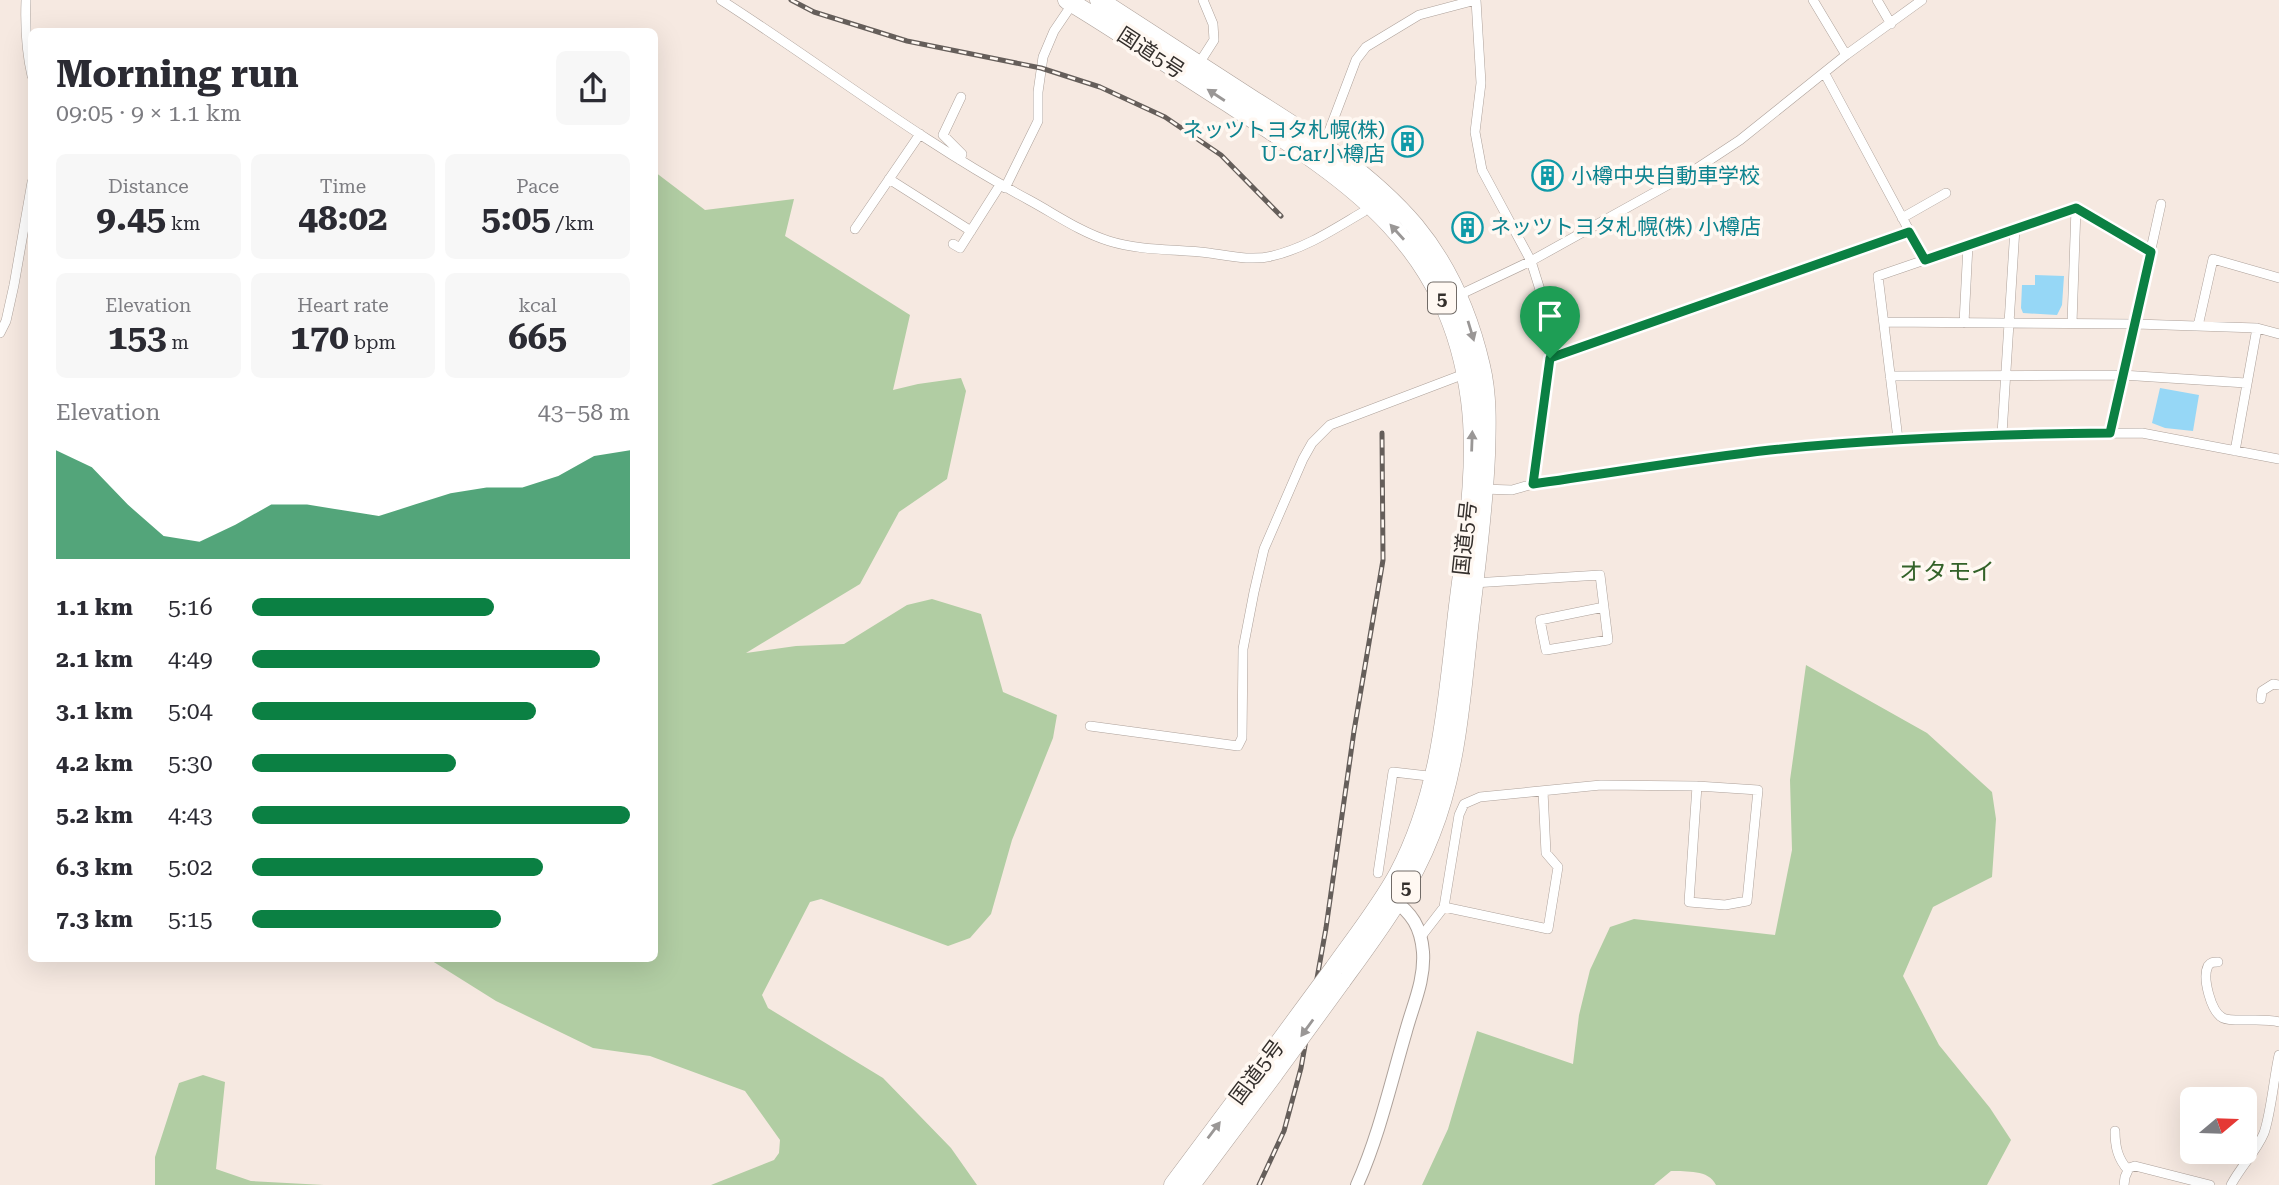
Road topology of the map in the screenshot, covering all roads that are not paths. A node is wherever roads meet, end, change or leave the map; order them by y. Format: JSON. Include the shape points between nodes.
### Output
{"nodes":[{"id":1,"x":26,"y":0,"type":"edge"},
{"id":2,"x":721,"y":0,"type":"edge"},
{"id":3,"x":1099,"y":0,"type":"edge"},
{"id":4,"x":1203,"y":0,"type":"edge"},
{"id":5,"x":1476,"y":0,"type":"edge"},
{"id":6,"x":1813,"y":0,"type":"edge"},
{"id":7,"x":1877,"y":0,"type":"edge"},
{"id":8,"x":1922,"y":0,"type":"edge"},
{"id":9,"x":1072,"y":1,"type":"edge"},
{"id":10,"x":1891,"y":24,"type":"junction"},
{"id":11,"x":1846,"y":55,"type":"junction"},
{"id":12,"x":28,"y":61,"type":"edge"},
{"id":13,"x":1194,"y":71,"type":"junction"},
{"id":14,"x":1825,"y":74,"type":"junction"},
{"id":15,"x":961,"y":97,"type":"dead end"},
{"id":16,"x":920,"y":134,"type":"junction"},
{"id":17,"x":1320,"y":153,"type":"junction"},
{"id":18,"x":960,"y":160,"type":"junction"},
{"id":19,"x":889,"y":179,"type":"junction"},
{"id":20,"x":1002,"y":186,"type":"junction"},
{"id":21,"x":1946,"y":193,"type":"dead end"},
{"id":22,"x":1371,"y":204,"type":"junction"},
{"id":23,"x":2161,"y":204,"type":"dead end"},
{"id":24,"x":28,"y":206,"type":"edge"},
{"id":25,"x":2076,"y":208,"type":"junction"},
{"id":26,"x":1902,"y":218,"type":"junction"},
{"id":27,"x":2015,"y":228,"type":"junction"},
{"id":28,"x":855,"y":229,"type":"dead end"},
{"id":29,"x":971,"y":231,"type":"junction"},
{"id":30,"x":1909,"y":232,"type":"junction"},
{"id":31,"x":953,"y":244,"type":"dead end"},
{"id":32,"x":1968,"y":245,"type":"junction"},
{"id":33,"x":2151,"y":252,"type":"junction"},
{"id":34,"x":1925,"y":260,"type":"junction"},
{"id":35,"x":1531,"y":261,"type":"junction"},
{"id":36,"x":2279,"y":278,"type":"edge"},
{"id":37,"x":1451,"y":298,"type":"junction"},
{"id":38,"x":1884,"y":322,"type":"junction"},
{"id":39,"x":1964,"y":323,"type":"junction"},
{"id":40,"x":2009,"y":323,"type":"junction"},
{"id":41,"x":2072,"y":323,"type":"junction"},
{"id":42,"x":2136,"y":324,"type":"junction"},
{"id":43,"x":2198,"y":326,"type":"junction"},
{"id":44,"x":2257,"y":328,"type":"junction"},
{"id":45,"x":0,"y":333,"type":"edge"},
{"id":46,"x":2279,"y":334,"type":"edge"},
{"id":47,"x":1550,"y":358,"type":"junction"},
{"id":48,"x":1473,"y":370,"type":"junction"},
{"id":49,"x":2122,"y":375,"type":"junction"},
{"id":50,"x":1890,"y":376,"type":"junction"},
{"id":51,"x":2006,"y":377,"type":"junction"},
{"id":52,"x":2246,"y":383,"type":"junction"},
{"id":53,"x":2110,"y":433,"type":"junction"},
{"id":54,"x":2002,"y":434,"type":"junction"},
{"id":55,"x":1898,"y":439,"type":"junction"},
{"id":56,"x":2235,"y":451,"type":"junction"},
{"id":57,"x":2279,"y":459,"type":"edge"},
{"id":58,"x":1533,"y":484,"type":"junction"},
{"id":59,"x":1478,"y":488,"type":"junction"},
{"id":60,"x":1468,"y":583,"type":"junction"},
{"id":61,"x":1604,"y":607,"type":"junction"},
{"id":62,"x":2279,"y":685,"type":"edge"},
{"id":63,"x":2261,"y":699,"type":"dead end"},
{"id":64,"x":1090,"y":726,"type":"dead end"},
{"id":65,"x":1442,"y":778,"type":"junction"},
{"id":66,"x":1697,"y":786,"type":"junction"},
{"id":67,"x":1543,"y":791,"type":"junction"},
{"id":68,"x":1378,"y":873,"type":"dead end"},
{"id":69,"x":1392,"y":899,"type":"junction"},
{"id":70,"x":1444,"y":907,"type":"junction"},
{"id":71,"x":1420,"y":938,"type":"junction"},
{"id":72,"x":2218,"y":962,"type":"dead end"},
{"id":73,"x":2279,"y":1022,"type":"edge"},
{"id":74,"x":2279,"y":1055,"type":"edge"},
{"id":75,"x":1270,"y":1066,"type":"junction"},
{"id":76,"x":2115,"y":1132,"type":"dead end"},
{"id":77,"x":2128,"y":1170,"type":"junction"},
{"id":78,"x":1173,"y":1185,"type":"edge"},
{"id":79,"x":1191,"y":1185,"type":"edge"},
{"id":80,"x":1357,"y":1185,"type":"edge"},
{"id":81,"x":2124,"y":1185,"type":"edge"},
{"id":82,"x":2210,"y":1185,"type":"edge"},
{"id":83,"x":2231,"y":1185,"type":"edge"}],
"edges":[{"from":1,"to":12,"type":"street"},
{"from":2,"to":16,"type":"street"},
{"from":3,"to":13,"type":"highway","name":"国道5号","number":"5"},
{"from":4,"to":13,"type":"street","via":[[1213,24],[1213,40]]},
{"from":5,"to":17,"type":"street","via":[[1419,15],[1366,47],[1356,60]]},
{"from":5,"to":35,"type":"street","via":[[1481,83],[1475,132],[1482,170]]},
{"from":6,"to":11,"type":"street"},
{"from":7,"to":10,"type":"street"},
{"from":8,"to":10,"type":"street"},
{"from":9,"to":13,"type":"highway","name":"国道5号","number":"5"},
{"from":9,"to":20,"type":"street","via":[[1044,57],[1038,121]]},
{"from":10,"to":11,"type":"street"},
{"from":11,"to":14,"type":"street"},
{"from":13,"to":17,"type":"highway","name":"国道5号","number":"5"},
{"from":14,"to":26,"type":"street"},
{"from":14,"to":35,"type":"street","via":[[1693,171]]},
{"from":15,"to":18,"type":"street","via":[[943,135],[962,154]]},
{"from":16,"to":18,"type":"street"},
{"from":16,"to":19,"type":"street"},
{"from":17,"to":22,"type":"highway","name":"国道5号","number":"5"},
{"from":17,"to":37,"type":"highway","name":"国道5号","number":"5","via":[[1384,193],[1415,226],[1440,260]]},
{"from":18,"to":20,"type":"street"},
{"from":19,"to":28,"type":"street"},
{"from":19,"to":29,"type":"street"},
{"from":20,"to":22,"type":"street","via":[[1110,242],[1244,258],[1270,257],[1306,245]]},
{"from":20,"to":29,"type":"street"},
{"from":21,"to":26,"type":"street"},
{"from":37,"to":22,"type":"highway","name":"国道5号","number":"5","one_way":true},
{"from":23,"to":33,"type":"street"},
{"from":24,"to":45,"type":"street"},
{"from":25,"to":27,"type":"street"},
{"from":25,"to":33,"type":"street"},
{"from":25,"to":41,"type":"street"},
{"from":26,"to":30,"type":"street"},
{"from":27,"to":32,"type":"street"},
{"from":27,"to":40,"type":"street"},
{"from":29,"to":31,"type":"street","via":[[960,248]]},
{"from":30,"to":34,"type":"street"},
{"from":30,"to":47,"type":"street"},
{"from":32,"to":34,"type":"street"},
{"from":32,"to":39,"type":"street"},
{"from":33,"to":42,"type":"street"},
{"from":34,"to":38,"type":"street","via":[[1878,276]]},
{"from":35,"to":37,"type":"street"},
{"from":35,"to":47,"type":"street","via":[[1549,322]]},
{"from":36,"to":43,"type":"street","via":[[2213,259]]},
{"from":37,"to":48,"type":"highway","name":"国道5号","number":"5"},
{"from":38,"to":39,"type":"street"},
{"from":38,"to":50,"type":"street"},
{"from":39,"to":40,"type":"street"},
{"from":40,"to":41,"type":"street"},
{"from":40,"to":51,"type":"street"},
{"from":41,"to":42,"type":"street"},
{"from":42,"to":43,"type":"street"},
{"from":42,"to":49,"type":"street"},
{"from":43,"to":44,"type":"street"},
{"from":44,"to":46,"type":"street"},
{"from":44,"to":52,"type":"street"},
{"from":47,"to":58,"type":"street"},
{"from":48,"to":59,"type":"highway","name":"国道5号","number":"5","via":[[1487,429]]},
{"from":48,"to":64,"type":"street","via":[[1330,425],[1312,443],[1264,549],[1243,649],[1242,738],[1238,746]]},
{"from":49,"to":51,"type":"street"},
{"from":49,"to":52,"type":"street"},
{"from":49,"to":53,"type":"street"},
{"from":50,"to":51,"type":"street"},
{"from":50,"to":55,"type":"street"},
{"from":51,"to":54,"type":"street"},
{"from":52,"to":56,"type":"street"},
{"from":53,"to":54,"type":"street"},
{"from":53,"to":56,"type":"street","via":[[2142,433]]},
{"from":54,"to":55,"type":"street"},
{"from":55,"to":58,"type":"street","via":[[1770,450]]},
{"from":56,"to":57,"type":"street"},
{"from":58,"to":59,"type":"street","via":[[1512,490]]},
{"from":59,"to":60,"type":"highway","name":"国道5号","number":"5"},
{"from":60,"to":61,"type":"street","via":[[1600,575]]},
{"from":60,"to":65,"type":"highway","name":"国道5号","number":"5","via":[[1458,724]]},
{"from":61,"to":61,"type":"street","via":[[1608,640],[1546,650],[1540,620]]},
{"from":62,"to":63,"type":"street","via":[[2262,691]]},
{"from":65,"to":68,"type":"street","via":[[1393,772]]},
{"from":65,"to":69,"type":"highway","name":"国道5号","number":"5","via":[[1430,838]]},
{"from":66,"to":66,"type":"street","via":[[1689,902],[1725,905],[1747,901],[1758,790]]},
{"from":66,"to":67,"type":"street","via":[[1601,785]]},
{"from":67,"to":70,"type":"street","via":[[1480,797],[1464,804]]},
{"from":67,"to":70,"type":"street","via":[[1546,853],[1558,867],[1548,929]]},
{"from":69,"to":71,"type":"street","via":[[1410,913]]},
{"from":69,"to":75,"type":"highway","name":"国道5号","number":"5","bridge":true},
{"from":70,"to":71,"type":"street"},
{"from":71,"to":80,"type":"street","via":[[1420,988]]},
{"from":72,"to":73,"type":"street","via":[[2208,966],[2207,973],[2215,1012],[2224,1019]]},
{"from":74,"to":83,"type":"street","via":[[2264,1131]]},
{"from":78,"to":75,"type":"highway","name":"国道5号","number":"5","one_way":true},
{"from":75,"to":79,"type":"highway","name":"国道5号","number":"5"},
{"from":76,"to":77,"type":"street","via":[[2120,1161]]},
{"from":77,"to":81,"type":"street"},
{"from":77,"to":82,"type":"street","via":[[2135,1166]]}]}
